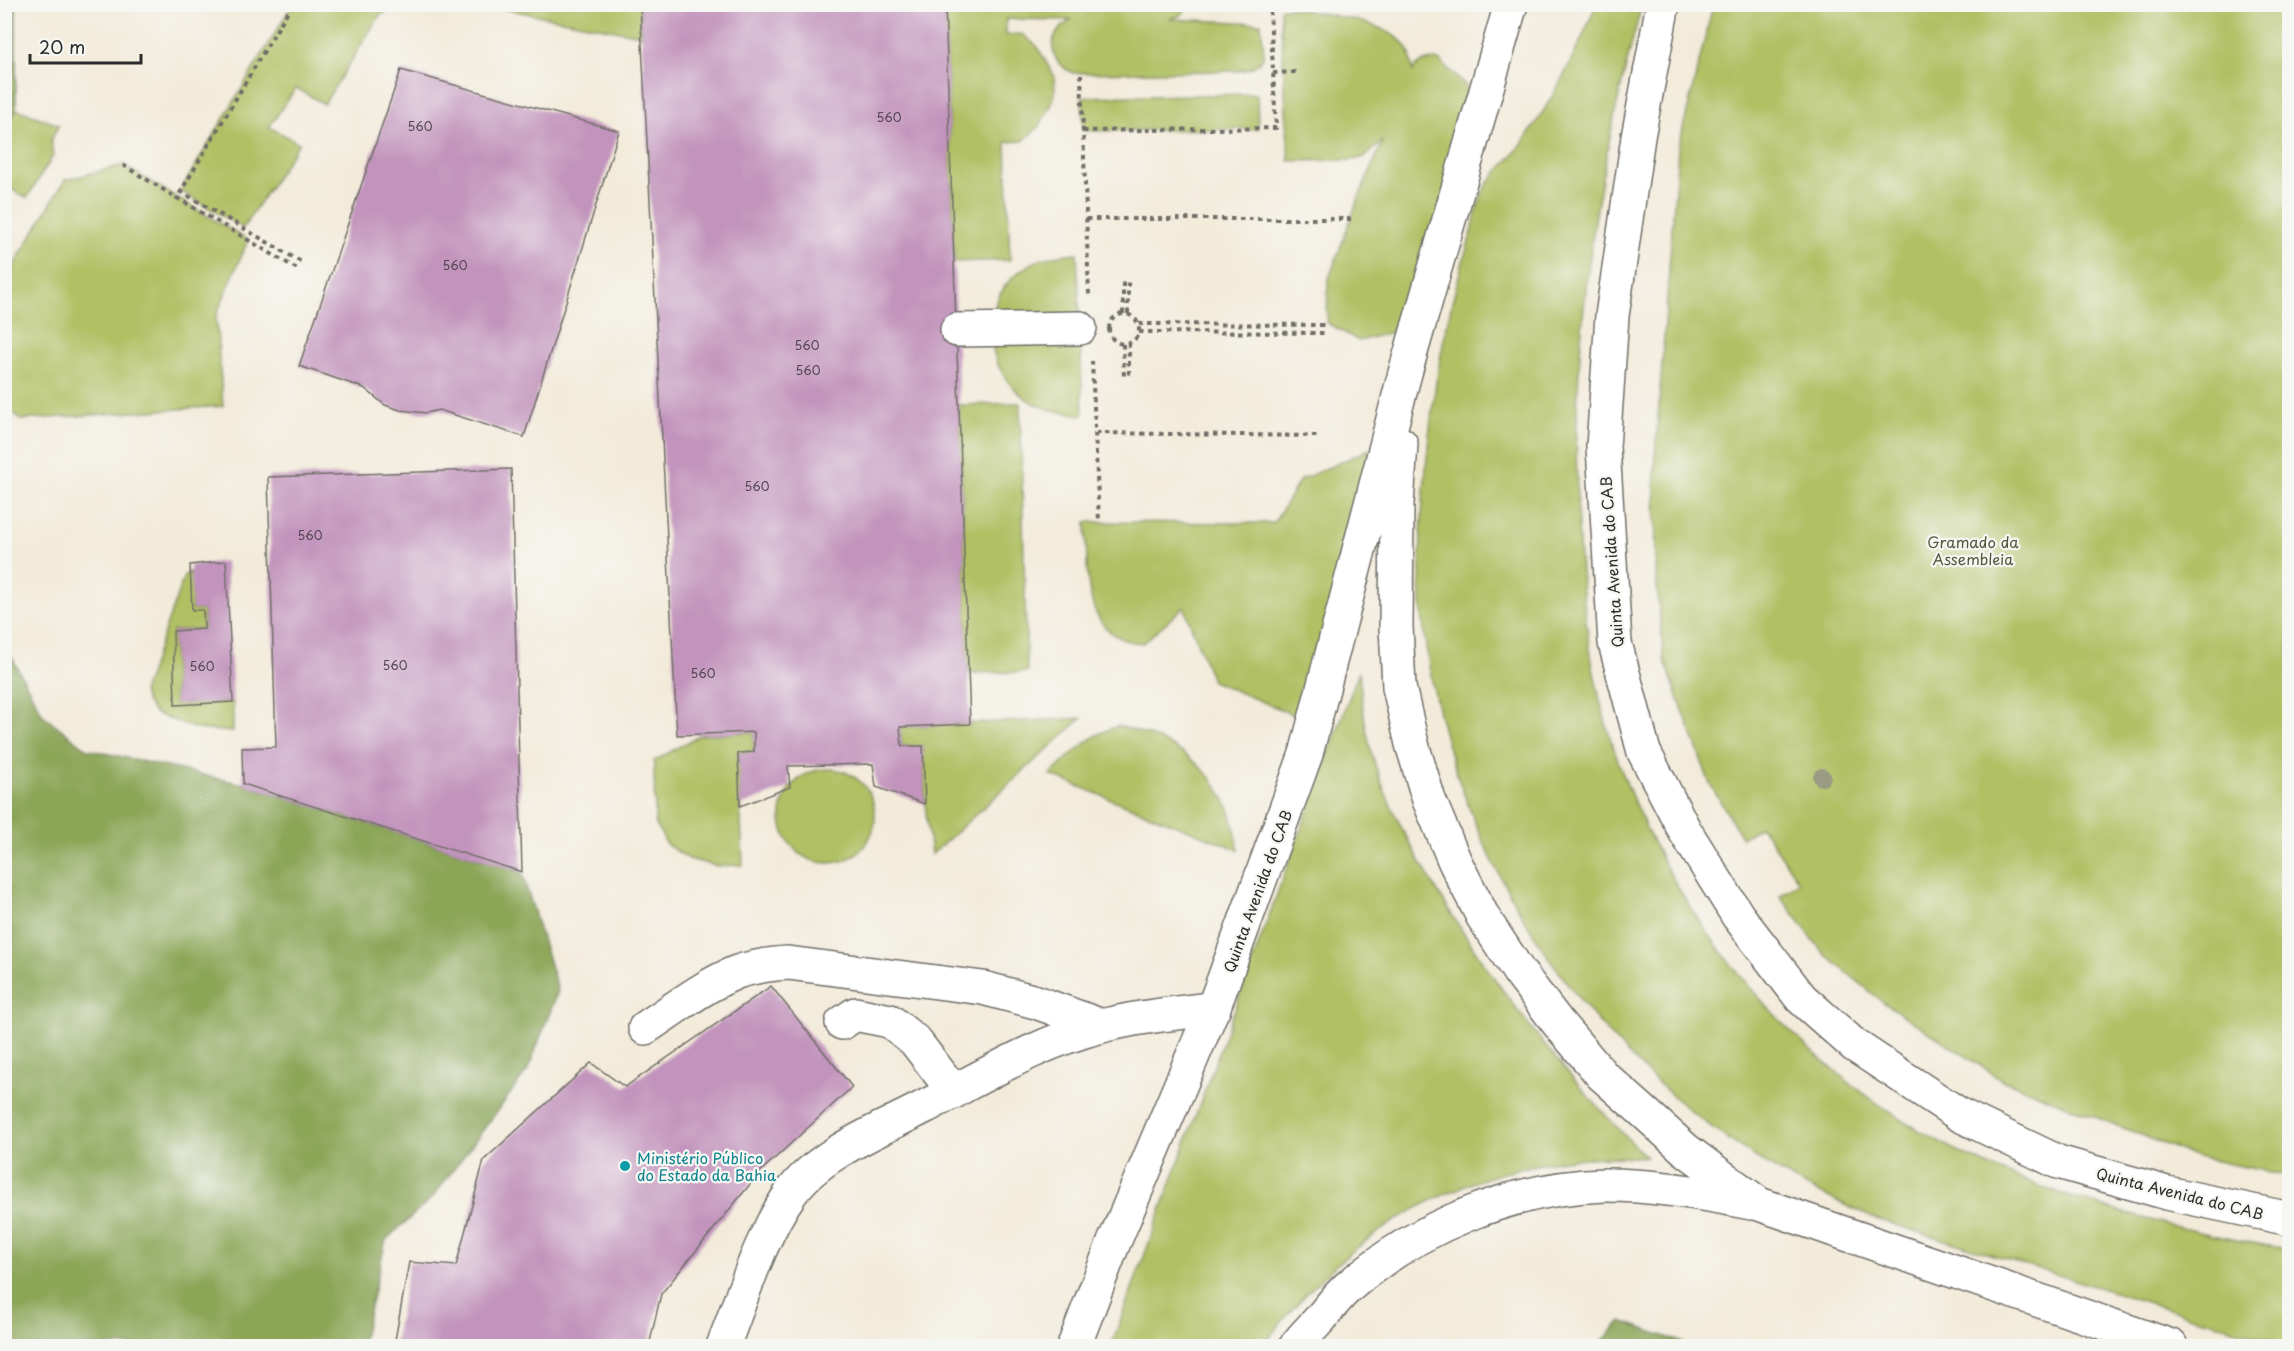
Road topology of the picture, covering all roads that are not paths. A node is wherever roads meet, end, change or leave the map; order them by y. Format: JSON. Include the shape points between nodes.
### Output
{"nodes":[{"id":1,"x":1511,"y":4,"type":"edge"},
{"id":2,"x":1663,"y":4,"type":"edge"},
{"id":3,"x":1087,"y":329,"type":"road end"},
{"id":4,"x":957,"y":330,"type":"dead end"},
{"id":5,"x":1405,"y":373,"type":"junction"},
{"id":6,"x":1214,"y":1008,"type":"junction"},
{"id":7,"x":842,"y":1023,"type":"dead end"},
{"id":8,"x":1102,"y":1026,"type":"junction"},
{"id":9,"x":645,"y":1028,"type":"dead end"},
{"id":10,"x":954,"y":1092,"type":"junction"},
{"id":11,"x":1759,"y":1204,"type":"junction"},
{"id":12,"x":2289,"y":1219,"type":"edge"},
{"id":13,"x":723,"y":1347,"type":"edge"},
{"id":14,"x":1074,"y":1347,"type":"edge"},
{"id":15,"x":1296,"y":1347,"type":"edge"},
{"id":16,"x":2171,"y":1347,"type":"edge"}],
"edges":[{"from":1,"to":5,"type":"main road","name":"Quinta Avenida do CAB"},
{"from":2,"to":12,"type":"main road","name":"Quinta Avenida do CAB","via":[[1638,137],[1612,316],[1603,447],[1615,643],[1644,752],[1664,792],[1752,934],[1801,998],[1854,1045],[1960,1115],[2058,1162],[2167,1193]]},
{"from":3,"to":4,"type":"main road"},
{"from":5,"to":6,"type":"main road","name":"Quinta Avenida do CAB","via":[[1306,754]]},
{"from":5,"to":11,"type":"main road","via":[[1397,504],[1399,687],[1429,800],[1455,862],[1483,917],[1519,972],[1602,1074],[1686,1150]]},
{"from":6,"to":8,"type":"main road"},
{"from":6,"to":14,"type":"main road","name":"Quinta Avenida do CAB","via":[[1112,1247]]},
{"from":7,"to":10,"type":"main road","via":[[855,1014],[890,1021],[915,1041]]},
{"from":8,"to":9,"type":"main road","via":[[983,988],[788,963],[764,964],[737,972]]},
{"from":8,"to":10,"type":"main road","via":[[1062,1039]]},
{"from":10,"to":13,"type":"main road","via":[[837,1154],[792,1191],[758,1256]]},
{"from":11,"to":15,"type":"main road","via":[[1665,1188],[1605,1185],[1549,1191],[1504,1202],[1450,1222],[1395,1252],[1346,1288]]},
{"from":11,"to":16,"type":"main road"}]}
